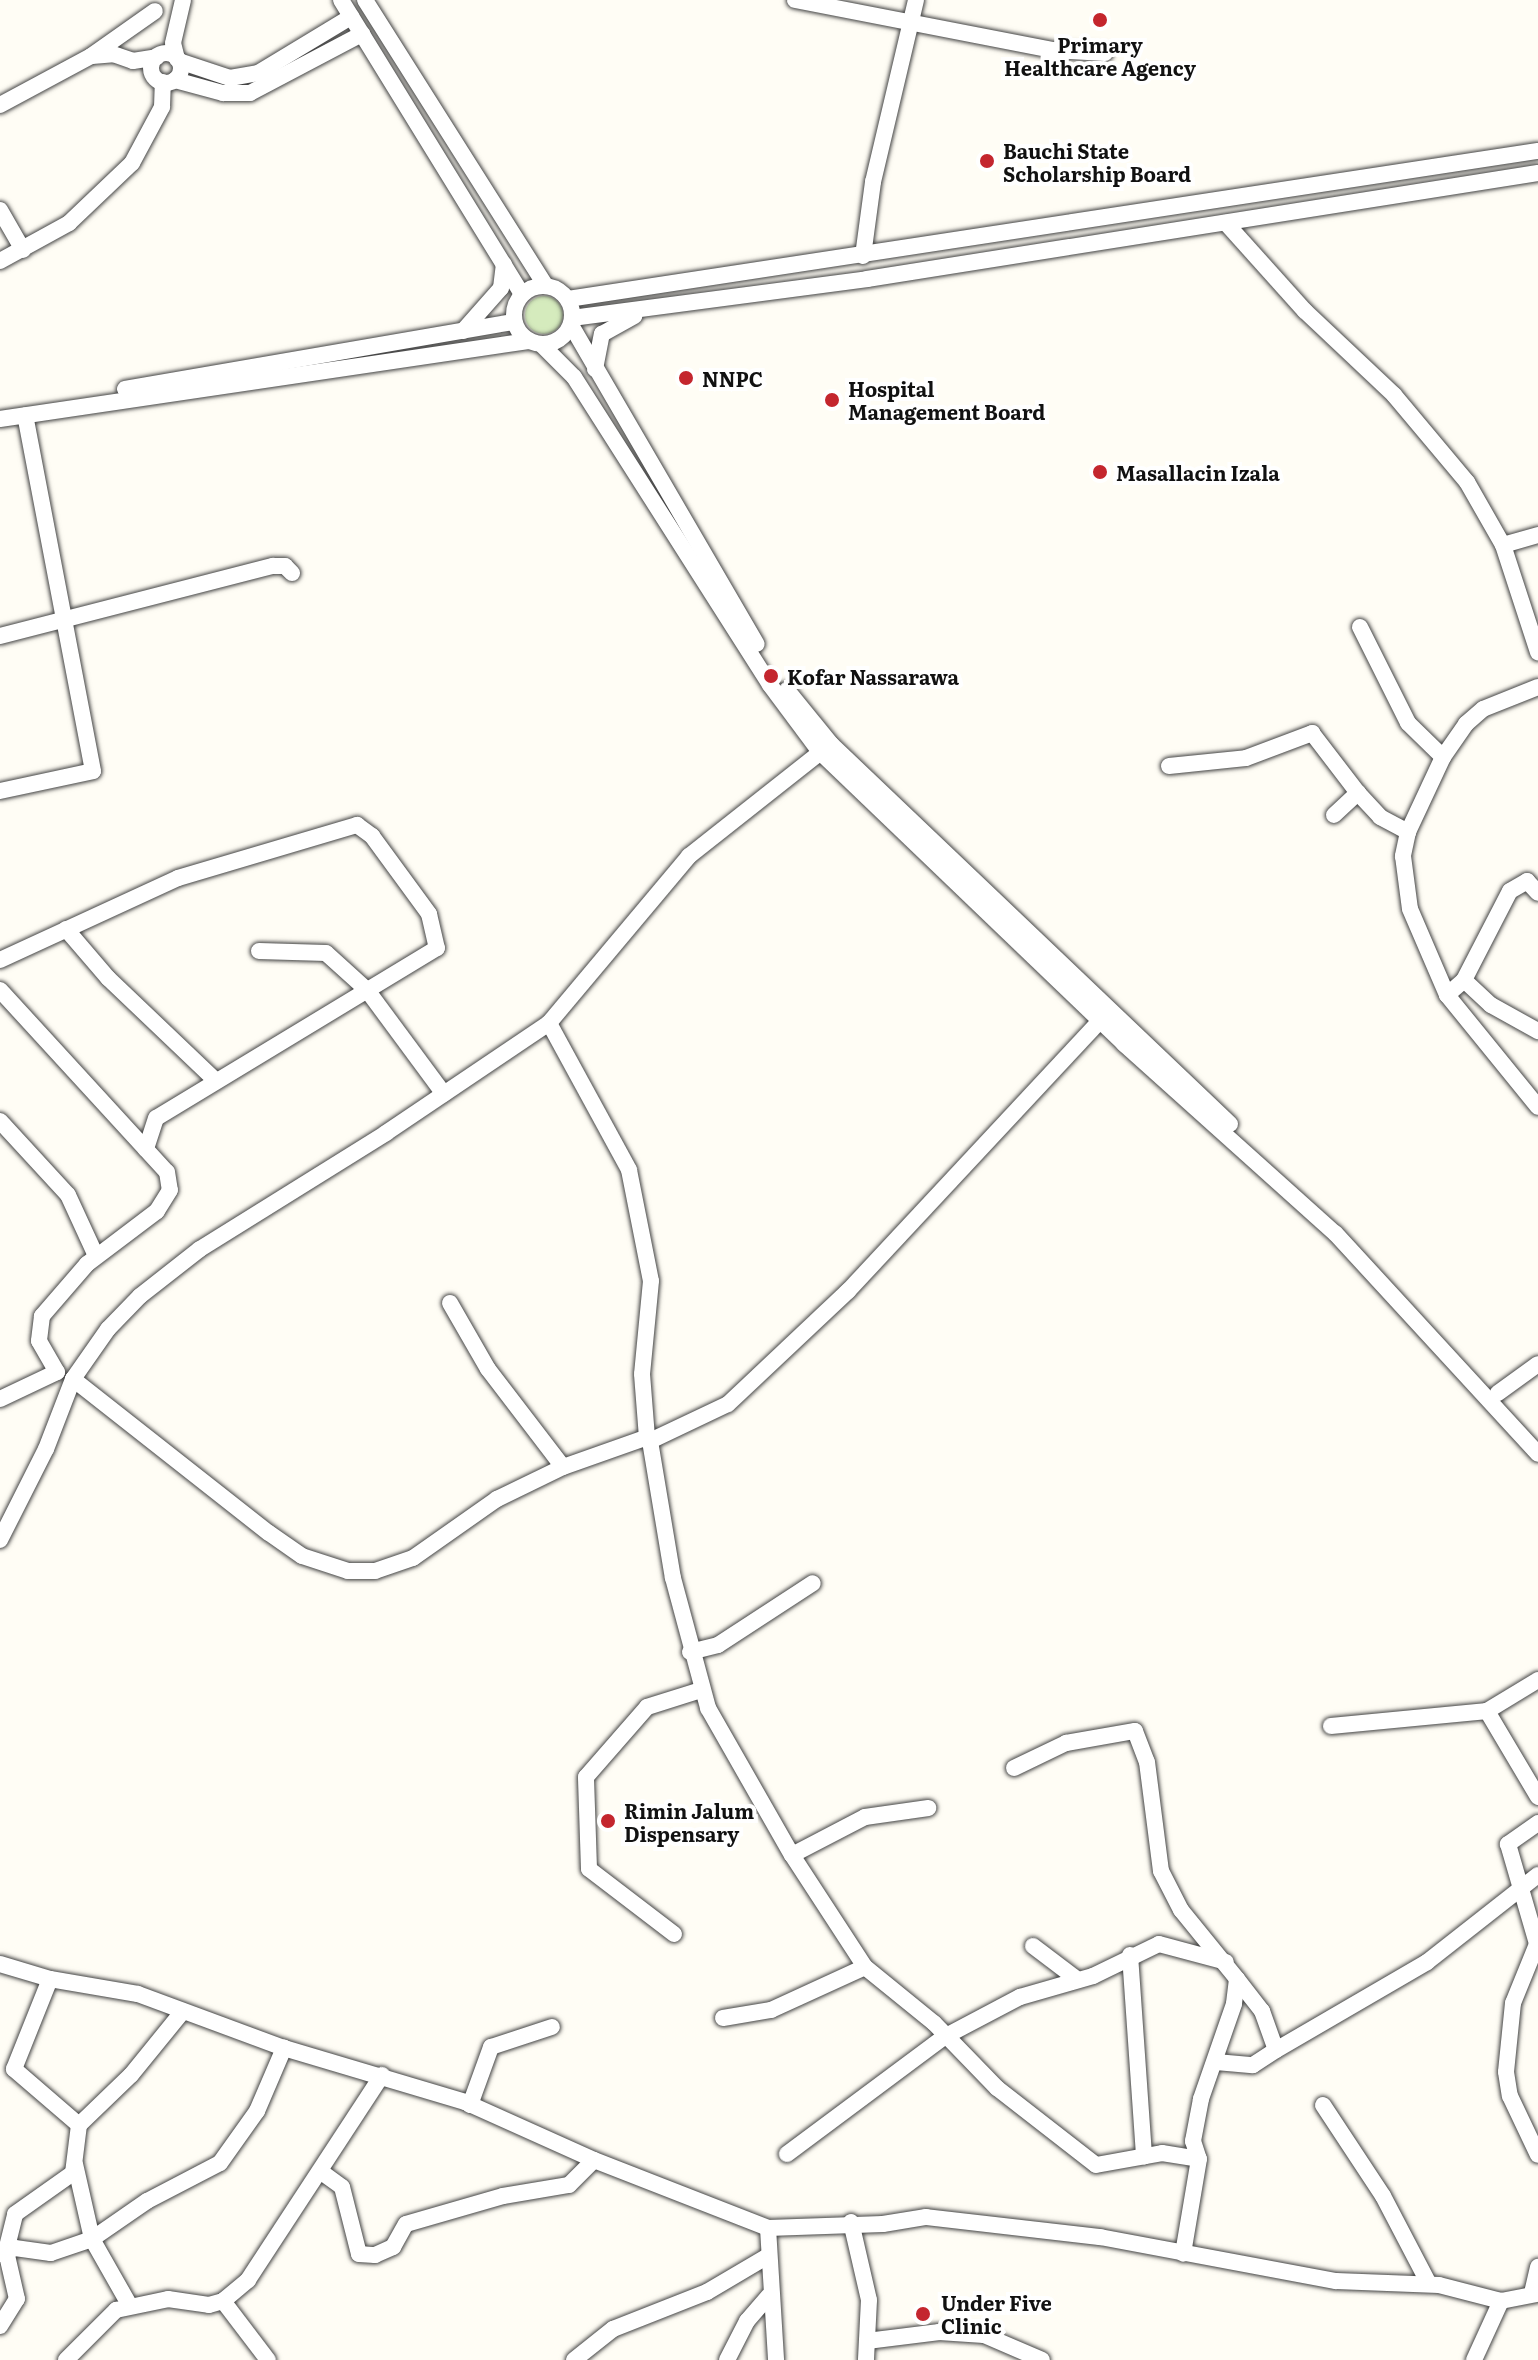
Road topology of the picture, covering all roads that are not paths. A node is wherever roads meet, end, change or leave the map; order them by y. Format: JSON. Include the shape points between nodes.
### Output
{"nodes":[{"id":1,"x":183,"y":0,"type":"edge"},
{"id":2,"x":341,"y":0,"type":"edge"},
{"id":3,"x":365,"y":0,"type":"edge"},
{"id":4,"x":795,"y":0,"type":"edge"},
{"id":5,"x":916,"y":0,"type":"edge"},
{"id":6,"x":155,"y":11,"type":"dead end"},
{"id":7,"x":351,"y":17,"type":"junction"},
{"id":8,"x":912,"y":24,"type":"junction"},
{"id":9,"x":362,"y":34,"type":"junction"},
{"id":10,"x":1105,"y":53,"type":"dead end"},
{"id":11,"x":170,"y":55,"type":"junction"},
{"id":12,"x":91,"y":56,"type":"junction"},
{"id":13,"x":133,"y":61,"type":"junction"},
{"id":14,"x":164,"y":79,"type":"junction"},
{"id":15,"x":0,"y":105,"type":"edge"},
{"id":16,"x":1538,"y":151,"type":"edge"},
{"id":17,"x":1538,"y":173,"type":"edge"},
{"id":18,"x":0,"y":210,"type":"edge"},
{"id":19,"x":1226,"y":223,"type":"junction"},
{"id":20,"x":23,"y":250,"type":"junction"},
{"id":21,"x":863,"y":256,"type":"junction"},
{"id":22,"x":0,"y":261,"type":"edge"},
{"id":23,"x":504,"y":263,"type":"junction"},
{"id":24,"x":545,"y":285,"type":"junction"},
{"id":25,"x":522,"y":294,"type":"junction"},
{"id":26,"x":568,"y":299,"type":"junction"},
{"id":27,"x":643,"y":310,"type":"junction"},
{"id":28,"x":571,"y":321,"type":"junction"},
{"id":29,"x":514,"y":322,"type":"junction"},
{"id":30,"x":463,"y":331,"type":"junction"},
{"id":31,"x":535,"y":343,"type":"junction"},
{"id":32,"x":595,"y":374,"type":"junction"},
{"id":33,"x":0,"y":411,"type":"edge"},
{"id":34,"x":25,"y":415,"type":"junction"},
{"id":35,"x":0,"y":419,"type":"edge"},
{"id":36,"x":1538,"y":535,"type":"edge"},
{"id":37,"x":1503,"y":545,"type":"junction"},
{"id":38,"x":292,"y":573,"type":"dead end"},
{"id":39,"x":67,"y":619,"type":"junction"},
{"id":40,"x":1360,"y":627,"type":"dead end"},
{"id":41,"x":0,"y":636,"type":"edge"},
{"id":42,"x":1538,"y":652,"type":"edge"},
{"id":43,"x":1538,"y":687,"type":"edge"},
{"id":44,"x":826,"y":748,"type":"junction"},
{"id":45,"x":1443,"y":757,"type":"junction"},
{"id":46,"x":1169,"y":766,"type":"dead end"},
{"id":47,"x":0,"y":791,"type":"edge"},
{"id":48,"x":1358,"y":793,"type":"junction"},
{"id":49,"x":1334,"y":815,"type":"dead end"},
{"id":50,"x":1408,"y":832,"type":"junction"},
{"id":51,"x":1538,"y":893,"type":"edge"},
{"id":52,"x":66,"y":929,"type":"junction"},
{"id":53,"x":259,"y":951,"type":"dead end"},
{"id":54,"x":0,"y":960,"type":"edge"},
{"id":55,"x":1464,"y":980,"type":"junction"},
{"id":56,"x":0,"y":990,"type":"edge"},
{"id":57,"x":367,"y":990,"type":"junction"},
{"id":58,"x":1447,"y":995,"type":"junction"},
{"id":59,"x":1104,"y":1016,"type":"junction"},
{"id":60,"x":549,"y":1023,"type":"junction"},
{"id":61,"x":1538,"y":1031,"type":"edge"},
{"id":62,"x":214,"y":1079,"type":"junction"},
{"id":63,"x":444,"y":1094,"type":"junction"},
{"id":64,"x":1538,"y":1107,"type":"edge"},
{"id":65,"x":0,"y":1121,"type":"edge"},
{"id":66,"x":146,"y":1149,"type":"junction"},
{"id":67,"x":96,"y":1256,"type":"junction"},
{"id":68,"x":450,"y":1303,"type":"dead end"},
{"id":69,"x":1538,"y":1364,"type":"edge"},
{"id":70,"x":73,"y":1379,"type":"junction"},
{"id":71,"x":1498,"y":1393,"type":"junction"},
{"id":72,"x":0,"y":1399,"type":"edge"},
{"id":73,"x":649,"y":1440,"type":"junction"},
{"id":74,"x":1538,"y":1440,"type":"edge"},
{"id":75,"x":1538,"y":1454,"type":"edge"},
{"id":76,"x":563,"y":1467,"type":"junction"},
{"id":77,"x":0,"y":1540,"type":"edge"},
{"id":78,"x":813,"y":1583,"type":"dead end"},
{"id":79,"x":690,"y":1652,"type":"junction"},
{"id":80,"x":1538,"y":1680,"type":"edge"},
{"id":81,"x":701,"y":1690,"type":"junction"},
{"id":82,"x":1487,"y":1711,"type":"junction"},
{"id":83,"x":1331,"y":1726,"type":"dead end"},
{"id":84,"x":1014,"y":1768,"type":"dead end"},
{"id":85,"x":1538,"y":1797,"type":"edge"},
{"id":86,"x":928,"y":1808,"type":"dead end"},
{"id":87,"x":1538,"y":1823,"type":"edge"},
{"id":88,"x":792,"y":1855,"type":"junction"},
{"id":89,"x":1538,"y":1875,"type":"edge"},
{"id":90,"x":1517,"y":1888,"type":"junction"},
{"id":91,"x":674,"y":1934,"type":"dead end"},
{"id":92,"x":1033,"y":1946,"type":"dead end"},
{"id":93,"x":1130,"y":1955,"type":"junction"},
{"id":94,"x":1226,"y":1962,"type":"junction"},
{"id":95,"x":0,"y":1964,"type":"edge"},
{"id":96,"x":865,"y":1967,"type":"junction"},
{"id":97,"x":50,"y":1979,"type":"junction"},
{"id":98,"x":1237,"y":1979,"type":"junction"},
{"id":99,"x":1078,"y":1980,"type":"junction"},
{"id":100,"x":183,"y":2011,"type":"junction"},
{"id":101,"x":723,"y":2018,"type":"dead end"},
{"id":102,"x":552,"y":2027,"type":"dead end"},
{"id":103,"x":944,"y":2037,"type":"junction"},
{"id":104,"x":284,"y":2048,"type":"junction"},
{"id":105,"x":1276,"y":2050,"type":"junction"},
{"id":106,"x":1216,"y":2062,"type":"junction"},
{"id":107,"x":382,"y":2075,"type":"junction"},
{"id":108,"x":470,"y":2105,"type":"junction"},
{"id":109,"x":1323,"y":2105,"type":"dead end"},
{"id":110,"x":79,"y":2125,"type":"junction"},
{"id":111,"x":787,"y":2154,"type":"dead end"},
{"id":112,"x":73,"y":2155,"type":"junction"},
{"id":113,"x":1538,"y":2155,"type":"edge"},
{"id":114,"x":1144,"y":2157,"type":"junction"},
{"id":115,"x":1199,"y":2159,"type":"junction"},
{"id":116,"x":594,"y":2160,"type":"junction"},
{"id":117,"x":320,"y":2171,"type":"junction"},
{"id":118,"x":851,"y":2222,"type":"junction"},
{"id":119,"x":768,"y":2228,"type":"junction"},
{"id":120,"x":92,"y":2239,"type":"junction"},
{"id":121,"x":3,"y":2252,"type":"edge"},
{"id":122,"x":1183,"y":2254,"type":"junction"},
{"id":123,"x":768,"y":2256,"type":"junction"},
{"id":124,"x":1538,"y":2267,"type":"edge"},
{"id":125,"x":1429,"y":2284,"type":"junction"},
{"id":126,"x":1535,"y":2294,"type":"edge"},
{"id":127,"x":769,"y":2296,"type":"junction"},
{"id":128,"x":223,"y":2301,"type":"junction"},
{"id":129,"x":1501,"y":2301,"type":"junction"},
{"id":130,"x":130,"y":2306,"type":"junction"},
{"id":131,"x":0,"y":2326,"type":"edge"},
{"id":132,"x":867,"y":2341,"type":"junction"},
{"id":133,"x":76,"y":2357,"type":"edge"},
{"id":134,"x":268,"y":2360,"type":"edge"},
{"id":135,"x":574,"y":2360,"type":"edge"},
{"id":136,"x":727,"y":2360,"type":"edge"},
{"id":137,"x":776,"y":2360,"type":"edge"},
{"id":138,"x":866,"y":2360,"type":"edge"},
{"id":139,"x":1042,"y":2360,"type":"edge"},
{"id":140,"x":1474,"y":2360,"type":"edge"}],
"edges":[{"from":1,"to":11,"type":"street"},
{"from":2,"to":7,"type":"street"},
{"from":3,"to":24,"type":"street"},
{"from":4,"to":8,"type":"street"},
{"from":5,"to":8,"type":"street"},
{"from":6,"to":12,"type":"street"},
{"from":7,"to":9,"type":"street"},
{"from":7,"to":11,"type":"street","via":[[258,73],[230,78]]},
{"from":8,"to":10,"type":"street","via":[[1053,50]]},
{"from":8,"to":21,"type":"street","via":[[873,182]]},
{"from":9,"to":14,"type":"street","via":[[250,93],[223,93]]},
{"from":9,"to":23,"type":"street"},
{"from":11,"to":13,"type":"street"},
{"from":11,"to":14,"type":"street"},
{"from":11,"to":14,"type":"street"},
{"from":12,"to":13,"type":"street","via":[[113,54]]},
{"from":12,"to":15,"type":"street"},
{"from":13,"to":14,"type":"street"},
{"from":14,"to":20,"type":"street","via":[[162,107],[132,163],[69,223]]},
{"from":16,"to":21,"type":"street"},
{"from":17,"to":19,"type":"street"},
{"from":18,"to":20,"type":"street"},
{"from":19,"to":27,"type":"street"},
{"from":19,"to":37,"type":"street","via":[[1305,311],[1394,395],[1467,482]]},
{"from":20,"to":22,"type":"street"},
{"from":21,"to":26,"type":"street"},
{"from":23,"to":25,"type":"street"},
{"from":23,"to":30,"type":"street","via":[[501,288]]},
{"from":24,"to":25,"type":"street"},
{"from":24,"to":26,"type":"street"},
{"from":25,"to":29,"type":"street"},
{"from":26,"to":28,"type":"street"},
{"from":27,"to":28,"type":"street"},
{"from":27,"to":32,"type":"street","via":[[602,334],[596,345]]},
{"from":28,"to":31,"type":"street","via":[[560,339]]},
{"from":28,"to":32,"type":"street"},
{"from":29,"to":30,"type":"street"},
{"from":29,"to":31,"type":"street"},
{"from":30,"to":33,"type":"street"},
{"from":31,"to":34,"type":"street"},
{"from":31,"to":44,"type":"street","via":[[574,377],[770,685]]},
{"from":32,"to":44,"type":"street","via":[[778,681]]},
{"from":34,"to":35,"type":"street"},
{"from":34,"to":39,"type":"street"},
{"from":36,"to":37,"type":"street"},
{"from":37,"to":42,"type":"street"},
{"from":38,"to":39,"type":"street","via":[[285,566],[273,566]]},
{"from":39,"to":41,"type":"street"},
{"from":39,"to":47,"type":"street","via":[[93,771]]},
{"from":40,"to":45,"type":"street","via":[[1408,723]]},
{"from":43,"to":45,"type":"street","via":[[1483,709]]},
{"from":44,"to":59,"type":"street"},
{"from":44,"to":60,"type":"street","via":[[689,856]]},
{"from":45,"to":50,"type":"street"},
{"from":46,"to":48,"type":"street","via":[[1246,758],[1312,733]]},
{"from":48,"to":49,"type":"street"},
{"from":48,"to":50,"type":"street","via":[[1380,817]]},
{"from":50,"to":58,"type":"street","via":[[1403,856],[1410,909]]},
{"from":51,"to":55,"type":"street","via":[[1527,881],[1510,891]]},
{"from":52,"to":54,"type":"street"},
{"from":52,"to":57,"type":"street","via":[[178,878],[357,825],[372,836],[429,914],[437,948]]},
{"from":52,"to":62,"type":"street","via":[[108,978]]},
{"from":53,"to":57,"type":"street","via":[[326,953]]},
{"from":55,"to":58,"type":"street"},
{"from":55,"to":61,"type":"street","via":[[1491,1005]]},
{"from":56,"to":66,"type":"street"},
{"from":57,"to":62,"type":"street"},
{"from":57,"to":63,"type":"street"},
{"from":58,"to":64,"type":"street"},
{"from":59,"to":71,"type":"street","via":[[1341,1227]]},
{"from":59,"to":73,"type":"street","via":[[848,1291],[728,1404]]},
{"from":59,"to":75,"type":"street","via":[[1335,1233]]},
{"from":60,"to":63,"type":"street"},
{"from":60,"to":73,"type":"street","via":[[629,1170],[651,1281],[642,1374]]},
{"from":62,"to":66,"type":"street","via":[[156,1118]]},
{"from":63,"to":70,"type":"street","via":[[163,1277],[108,1329]]},
{"from":65,"to":67,"type":"street","via":[[68,1195]]},
{"from":66,"to":67,"type":"street","via":[[167,1172],[170,1190],[157,1211]]},
{"from":67,"to":72,"type":"street","via":[[42,1316],[39,1341],[57,1372]]},
{"from":68,"to":76,"type":"street","via":[[488,1369]]},
{"from":69,"to":71,"type":"street"},
{"from":70,"to":76,"type":"street","via":[[269,1533],[302,1556],[348,1571],[375,1571],[413,1558],[497,1499]]},
{"from":70,"to":77,"type":"street","via":[[46,1449]]},
{"from":71,"to":74,"type":"street"},
{"from":73,"to":76,"type":"street"},
{"from":73,"to":79,"type":"street"},
{"from":78,"to":79,"type":"street","via":[[718,1645]]},
{"from":79,"to":81,"type":"street"},
{"from":80,"to":82,"type":"street"},
{"from":81,"to":88,"type":"street"},
{"from":81,"to":91,"type":"street","via":[[647,1707],[586,1777],[589,1869]]},
{"from":82,"to":83,"type":"street"},
{"from":82,"to":85,"type":"street"},
{"from":84,"to":94,"type":"street","via":[[1066,1743],[1135,1731],[1147,1762],[1161,1871],[1181,1910]]},
{"from":86,"to":88,"type":"street","via":[[865,1817]]},
{"from":87,"to":90,"type":"street","via":[[1508,1844]]},
{"from":88,"to":96,"type":"street"},
{"from":89,"to":90,"type":"street"},
{"from":90,"to":105,"type":"street","via":[[1427,1962]]},
{"from":90,"to":113,"type":"street","via":[[1536,1927],[1537,1944],[1513,2003],[1506,2072],[1510,2096]]},
{"from":92,"to":99,"type":"street"},
{"from":93,"to":94,"type":"street","via":[[1159,1944]]},
{"from":93,"to":99,"type":"street"},
{"from":93,"to":114,"type":"street"},
{"from":94,"to":98,"type":"street"},
{"from":95,"to":97,"type":"street"},
{"from":96,"to":101,"type":"street","via":[[771,2010]]},
{"from":96,"to":103,"type":"street"},
{"from":97,"to":100,"type":"street","via":[[138,1994]]},
{"from":97,"to":110,"type":"street","via":[[14,2069]]},
{"from":98,"to":105,"type":"street","via":[[1262,2011]]},
{"from":98,"to":106,"type":"street"},
{"from":99,"to":103,"type":"street","via":[[1020,1997]]},
{"from":100,"to":104,"type":"street"},
{"from":100,"to":110,"type":"street","via":[[131,2075]]},
{"from":102,"to":108,"type":"street","via":[[491,2047]]},
{"from":103,"to":111,"type":"street"},
{"from":103,"to":114,"type":"street","via":[[1008,2097],[1096,2165]]},
{"from":104,"to":107,"type":"street"},
{"from":104,"to":120,"type":"street","via":[[257,2111],[220,2163],[147,2201]]},
{"from":105,"to":106,"type":"street","via":[[1253,2065]]},
{"from":106,"to":115,"type":"street","via":[[1193,2141]]},
{"from":107,"to":108,"type":"street"},
{"from":107,"to":117,"type":"street"},
{"from":108,"to":116,"type":"street"},
{"from":109,"to":125,"type":"street","via":[[1383,2196]]},
{"from":110,"to":112,"type":"street"},
{"from":112,"to":120,"type":"street"},
{"from":112,"to":121,"type":"street","via":[[73,2173],[15,2214]]},
{"from":114,"to":115,"type":"street","via":[[1162,2153]]},
{"from":115,"to":122,"type":"street"},
{"from":116,"to":117,"type":"street","via":[[569,2185],[503,2196],[406,2224],[393,2247],[375,2255],[359,2254],[342,2187]]},
{"from":116,"to":119,"type":"street"},
{"from":117,"to":128,"type":"street","via":[[248,2280]]},
{"from":118,"to":119,"type":"street"},
{"from":118,"to":122,"type":"street","via":[[883,2224],[926,2217],[1005,2224]]},
{"from":118,"to":132,"type":"street","via":[[869,2300]]},
{"from":119,"to":123,"type":"street"},
{"from":120,"to":121,"type":"street","via":[[51,2253]]},
{"from":120,"to":130,"type":"street"},
{"from":121,"to":131,"type":"street","via":[[17,2299]]},
{"from":122,"to":125,"type":"street","via":[[1336,2281]]},
{"from":123,"to":127,"type":"street"},
{"from":123,"to":135,"type":"street","via":[[707,2292],[613,2329]]},
{"from":124,"to":126,"type":"street"},
{"from":125,"to":129,"type":"street"},
{"from":126,"to":129,"type":"street"},
{"from":127,"to":136,"type":"street","via":[[747,2321]]},
{"from":127,"to":137,"type":"street"},
{"from":128,"to":130,"type":"street","via":[[209,2305],[168,2299]]},
{"from":128,"to":134,"type":"street"},
{"from":129,"to":140,"type":"street"},
{"from":130,"to":133,"type":"street","via":[[116,2310]]},
{"from":132,"to":138,"type":"street"},
{"from":132,"to":139,"type":"street","via":[[939,2332],[984,2335]]}]}
